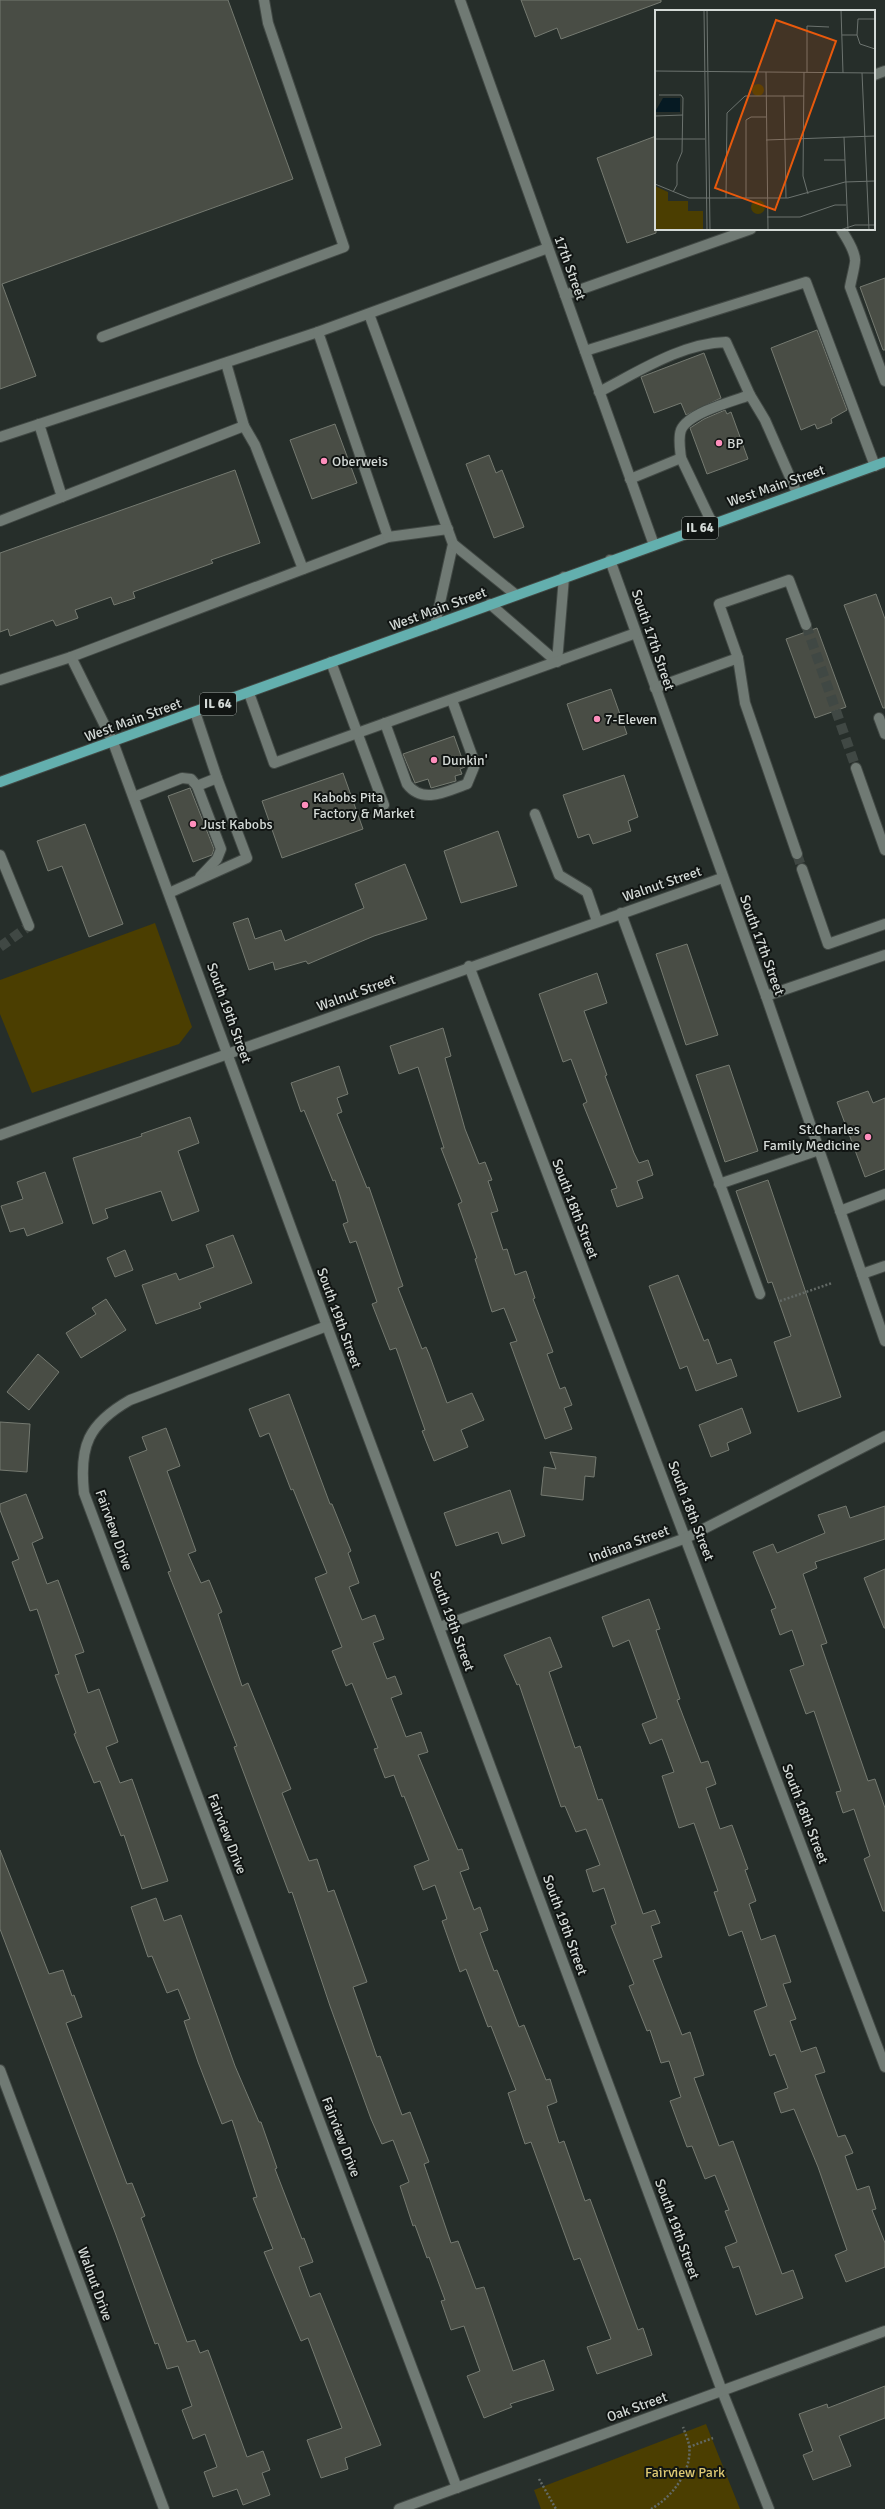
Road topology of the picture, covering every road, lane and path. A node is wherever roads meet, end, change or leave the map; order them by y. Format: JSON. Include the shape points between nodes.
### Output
{"nodes":[{"id":1,"x":264,"y":0,"type":"edge"},
{"id":2,"x":460,"y":0,"type":"edge"},
{"id":3,"x":885,"y":71,"type":"edge"},
{"id":4,"x":875,"y":75,"type":"edge"},
{"id":5,"x":748,"y":230,"type":"edge"},
{"id":6,"x":842,"y":230,"type":"edge"},
{"id":7,"x":548,"y":248,"type":"junction"},
{"id":8,"x":565,"y":295,"type":"junction"},
{"id":9,"x":369,"y":314,"type":"junction"},
{"id":10,"x":318,"y":332,"type":"junction"},
{"id":11,"x":102,"y":337,"type":"dead end"},
{"id":12,"x":585,"y":352,"type":"junction"},
{"id":13,"x":226,"y":363,"type":"junction"},
{"id":14,"x":885,"y":381,"type":"edge"},
{"id":15,"x":599,"y":392,"type":"junction"},
{"id":16,"x":750,"y":395,"type":"junction"},
{"id":17,"x":39,"y":424,"type":"junction"},
{"id":18,"x":244,"y":426,"type":"junction"},
{"id":19,"x":0,"y":437,"type":"edge"},
{"id":20,"x":681,"y":458,"type":"junction"},
{"id":21,"x":885,"y":462,"type":"edge"},
{"id":22,"x":875,"y":466,"type":"junction"},
{"id":23,"x":630,"y":479,"type":"junction"},
{"id":24,"x":797,"y":493,"type":"junction"},
{"id":25,"x":62,"y":497,"type":"junction"},
{"id":26,"x":0,"y":521,"type":"edge"},
{"id":27,"x":712,"y":523,"type":"junction"},
{"id":28,"x":448,"y":529,"type":"junction"},
{"id":29,"x":388,"y":537,"type":"junction"},
{"id":30,"x":453,"y":544,"type":"junction"},
{"id":31,"x":654,"y":545,"type":"junction"},
{"id":32,"x":610,"y":560,"type":"junction"},
{"id":33,"x":302,"y":569,"type":"junction"},
{"id":34,"x":564,"y":577,"type":"junction"},
{"id":35,"x":516,"y":595,"type":"junction"},
{"id":36,"x":490,"y":604,"type":"junction"},
{"id":37,"x":435,"y":625,"type":"junction"},
{"id":38,"x":806,"y":625,"type":"tunnel mouth"},
{"id":39,"x":636,"y":633,"type":"junction"},
{"id":40,"x":71,"y":657,"type":"junction"},
{"id":41,"x":738,"y":658,"type":"junction"},
{"id":42,"x":331,"y":662,"type":"junction"},
{"id":43,"x":557,"y":662,"type":"junction"},
{"id":44,"x":0,"y":680,"type":"edge"},
{"id":45,"x":655,"y":688,"type":"junction"},
{"id":46,"x":249,"y":693,"type":"junction"},
{"id":47,"x":452,"y":700,"type":"junction"},
{"id":48,"x":196,"y":712,"type":"junction"},
{"id":49,"x":879,"y":718,"type":"dead end"},
{"id":50,"x":385,"y":724,"type":"junction"},
{"id":51,"x":358,"y":733,"type":"junction"},
{"id":52,"x":885,"y":734,"type":"edge"},
{"id":53,"x":114,"y":742,"type":"junction"},
{"id":54,"x":856,"y":768,"type":"tunnel mouth"},
{"id":55,"x":217,"y":778,"type":"junction"},
{"id":56,"x":0,"y":782,"type":"edge"},
{"id":57,"x":197,"y":786,"type":"junction"},
{"id":58,"x":134,"y":797,"type":"junction"},
{"id":59,"x":384,"y":805,"type":"dead end"},
{"id":60,"x":535,"y":814,"type":"dead end"},
{"id":61,"x":885,"y":850,"type":"edge"},
{"id":62,"x":797,"y":854,"type":"tunnel mouth"},
{"id":63,"x":0,"y":855,"type":"edge"},
{"id":64,"x":802,"y":869,"type":"tunnel mouth"},
{"id":65,"x":722,"y":878,"type":"junction"},
{"id":66,"x":196,"y":881,"type":"junction"},
{"id":67,"x":169,"y":893,"type":"junction"},
{"id":68,"x":621,"y":913,"type":"junction"},
{"id":69,"x":597,"y":922,"type":"junction"},
{"id":70,"x":885,"y":924,"type":"edge"},
{"id":71,"x":29,"y":926,"type":"dead end"},
{"id":72,"x":885,"y":955,"type":"edge"},
{"id":73,"x":469,"y":966,"type":"junction"},
{"id":74,"x":766,"y":996,"type":"junction"},
{"id":75,"x":229,"y":1055,"type":"junction"},
{"id":76,"x":0,"y":1134,"type":"edge"},
{"id":77,"x":819,"y":1150,"type":"junction"},
{"id":78,"x":719,"y":1184,"type":"junction"},
{"id":79,"x":885,"y":1194,"type":"edge"},
{"id":80,"x":840,"y":1211,"type":"junction"},
{"id":81,"x":885,"y":1266,"type":"edge"},
{"id":82,"x":862,"y":1274,"type":"junction"},
{"id":83,"x":832,"y":1283,"type":"dead end"},
{"id":84,"x":760,"y":1294,"type":"dead end"},
{"id":85,"x":780,"y":1301,"type":"dead end"},
{"id":86,"x":327,"y":1326,"type":"junction"},
{"id":87,"x":885,"y":1341,"type":"edge"},
{"id":88,"x":885,"y":1436,"type":"edge"},
{"id":89,"x":686,"y":1538,"type":"junction"},
{"id":90,"x":440,"y":1627,"type":"junction"},
{"id":91,"x":885,"y":2067,"type":"edge"},
{"id":92,"x":0,"y":2070,"type":"edge"},
{"id":93,"x":885,"y":2331,"type":"edge"},
{"id":94,"x":722,"y":2391,"type":"junction"},
{"id":95,"x":683,"y":2427,"type":"dead end"},
{"id":96,"x":713,"y":2438,"type":"dead end"},
{"id":97,"x":689,"y":2447,"type":"junction"},
{"id":98,"x":539,"y":2479,"type":"dead end"},
{"id":99,"x":457,"y":2488,"type":"junction"},
{"id":100,"x":164,"y":2509,"type":"edge"},
{"id":101,"x":399,"y":2509,"type":"edge"},
{"id":102,"x":556,"y":2509,"type":"edge"},
{"id":103,"x":650,"y":2509,"type":"edge"},
{"id":104,"x":769,"y":2509,"type":"edge"}],
"edges":[{"from":1,"to":11,"type":"street","via":[[268,23],[344,247]]},
{"from":2,"to":7,"type":"street","name":"17th Street"},
{"from":3,"to":4,"type":"street"},
{"from":5,"to":8,"type":"street"},
{"from":6,"to":14,"type":"street","via":[[856,260],[851,273],[850,287]]},
{"from":7,"to":8,"type":"street","name":"17th Street"},
{"from":7,"to":9,"type":"street"},
{"from":8,"to":12,"type":"street","name":"17th Street"},
{"from":9,"to":10,"type":"street"},
{"from":9,"to":28,"type":"street"},
{"from":10,"to":13,"type":"street"},
{"from":10,"to":29,"type":"street"},
{"from":12,"to":15,"type":"street","name":"17th Street"},
{"from":12,"to":22,"type":"street","via":[[806,282]]},
{"from":13,"to":17,"type":"street"},
{"from":13,"to":18,"type":"street"},
{"from":15,"to":16,"type":"street","via":[[665,359],[710,342],[726,342]]},
{"from":15,"to":23,"type":"street","name":"17th Street"},
{"from":16,"to":20,"type":"street","via":[[689,418],[681,430]]},
{"from":16,"to":24,"type":"street","via":[[765,420]]},
{"from":17,"to":19,"type":"street"},
{"from":17,"to":25,"type":"street"},
{"from":18,"to":25,"type":"street"},
{"from":18,"to":33,"type":"street","via":[[255,445]]},
{"from":20,"to":23,"type":"street"},
{"from":20,"to":27,"type":"street"},
{"from":21,"to":22,"type":"main road","name":"West Main Street","number":"IL 64"},
{"from":22,"to":24,"type":"main road","name":"West Main Street","number":"IL 64"},
{"from":23,"to":31,"type":"street","name":"17th Street"},
{"from":24,"to":27,"type":"main road","name":"West Main Street","number":"IL 64"},
{"from":25,"to":26,"type":"street"},
{"from":27,"to":31,"type":"main road","name":"West Main Street","number":"IL 64"},
{"from":28,"to":29,"type":"street"},
{"from":28,"to":30,"type":"street"},
{"from":29,"to":33,"type":"street"},
{"from":30,"to":35,"type":"street"},
{"from":30,"to":37,"type":"street"},
{"from":31,"to":32,"type":"main road","name":"West Main Street","number":"IL 64"},
{"from":32,"to":34,"type":"main road","name":"West Main Street","number":"IL 64"},
{"from":32,"to":39,"type":"street","name":"South 17th Street"},
{"from":33,"to":40,"type":"street"},
{"from":34,"to":35,"type":"main road","name":"West Main Street","number":"IL 64"},
{"from":34,"to":43,"type":"street"},
{"from":35,"to":36,"type":"main road","name":"West Main Street","number":"IL 64"},
{"from":36,"to":37,"type":"main road","name":"West Main Street","number":"IL 64"},
{"from":36,"to":43,"type":"street"},
{"from":37,"to":42,"type":"main road","name":"West Main Street","number":"IL 64"},
{"from":38,"to":41,"type":"street","via":[[789,580],[719,604]]},
{"from":39,"to":43,"type":"street"},
{"from":39,"to":45,"type":"street","name":"South 17th Street"},
{"from":40,"to":44,"type":"street"},
{"from":40,"to":53,"type":"street","name":"South 19th Street"},
{"from":41,"to":45,"type":"street"},
{"from":41,"to":62,"type":"street","via":[[745,703]]},
{"from":42,"to":46,"type":"main road","name":"West Main Street","number":"IL 64"},
{"from":42,"to":51,"type":"street"},
{"from":43,"to":47,"type":"street"},
{"from":45,"to":65,"type":"street","name":"South 17th Street"},
{"from":46,"to":48,"type":"main road","name":"West Main Street","number":"IL 64"},
{"from":46,"to":51,"type":"street","via":[[274,763]]},
{"from":47,"to":50,"type":"street"},
{"from":47,"to":50,"type":"street","via":[[473,758],[474,767],[467,784],[433,796],[422,795],[412,790]]},
{"from":48,"to":53,"type":"main road","name":"West Main Street","number":"IL 64"},
{"from":48,"to":55,"type":"street"},
{"from":49,"to":52,"type":"street"},
{"from":50,"to":51,"type":"street"},
{"from":51,"to":59,"type":"street"},
{"from":53,"to":56,"type":"main road","name":"West Main Street","number":"IL 64"},
{"from":53,"to":58,"type":"street","name":"South 19th Street"},
{"from":54,"to":61,"type":"street"},
{"from":55,"to":57,"type":"street"},
{"from":55,"to":66,"type":"street","via":[[247,858]]},
{"from":57,"to":58,"type":"street","via":[[191,779],[182,778]]},
{"from":57,"to":66,"type":"street","via":[[220,849],[217,859]]},
{"from":58,"to":67,"type":"street","name":"South 19th Street"},
{"from":60,"to":69,"type":"street","via":[[559,875],[587,892]]},
{"from":63,"to":71,"type":"street"},
{"from":64,"to":70,"type":"street","via":[[828,944]]},
{"from":65,"to":68,"type":"street","name":"Walnut Street"},
{"from":65,"to":74,"type":"street","name":"South 17th Street"},
{"from":66,"to":67,"type":"street"},
{"from":67,"to":75,"type":"street","name":"South 19th Street"},
{"from":68,"to":69,"type":"street","name":"Walnut Street"},
{"from":68,"to":78,"type":"street"},
{"from":69,"to":73,"type":"street","name":"Walnut Street"},
{"from":72,"to":74,"type":"street"},
{"from":73,"to":75,"type":"street","name":"Walnut Street"},
{"from":73,"to":89,"type":"street","name":"South 18th Street"},
{"from":74,"to":77,"type":"street","name":"South 17th Street"},
{"from":75,"to":76,"type":"street","name":"Walnut Street"},
{"from":75,"to":86,"type":"street","name":"South 19th Street"},
{"from":77,"to":78,"type":"street"},
{"from":77,"to":80,"type":"street","name":"South 17th Street"},
{"from":78,"to":84,"type":"street"},
{"from":79,"to":80,"type":"street"},
{"from":80,"to":82,"type":"street","name":"South 17th Street"},
{"from":81,"to":82,"type":"street"},
{"from":82,"to":87,"type":"street","name":"South 17th Street"},
{"from":83,"to":85,"type":"path"},
{"from":86,"to":90,"type":"street","name":"South 19th Street"},
{"from":86,"to":99,"type":"street","name":"Fairview Drive","via":[[124,1404],[112,1411],[96,1427],[86,1444],[81,1469],[84,1493]]},
{"from":88,"to":89,"type":"street","name":"Indiana Street"},
{"from":89,"to":90,"type":"street","name":"Indiana Street"},
{"from":89,"to":91,"type":"street","name":"South 18th Street"},
{"from":90,"to":94,"type":"street","name":"South 19th Street"},
{"from":92,"to":100,"type":"street","name":"Walnut Drive"},
{"from":93,"to":94,"type":"street","name":"Oak Street"},
{"from":94,"to":99,"type":"street","name":"Oak Street"},
{"from":94,"to":104,"type":"street","name":"South 19th Street"},
{"from":95,"to":97,"type":"path"},
{"from":96,"to":97,"type":"path"},
{"from":97,"to":103,"type":"path","via":[[684,2471],[675,2489],[662,2503]]},
{"from":98,"to":102,"type":"path"},
{"from":99,"to":101,"type":"street","name":"Oak Street"}]}
